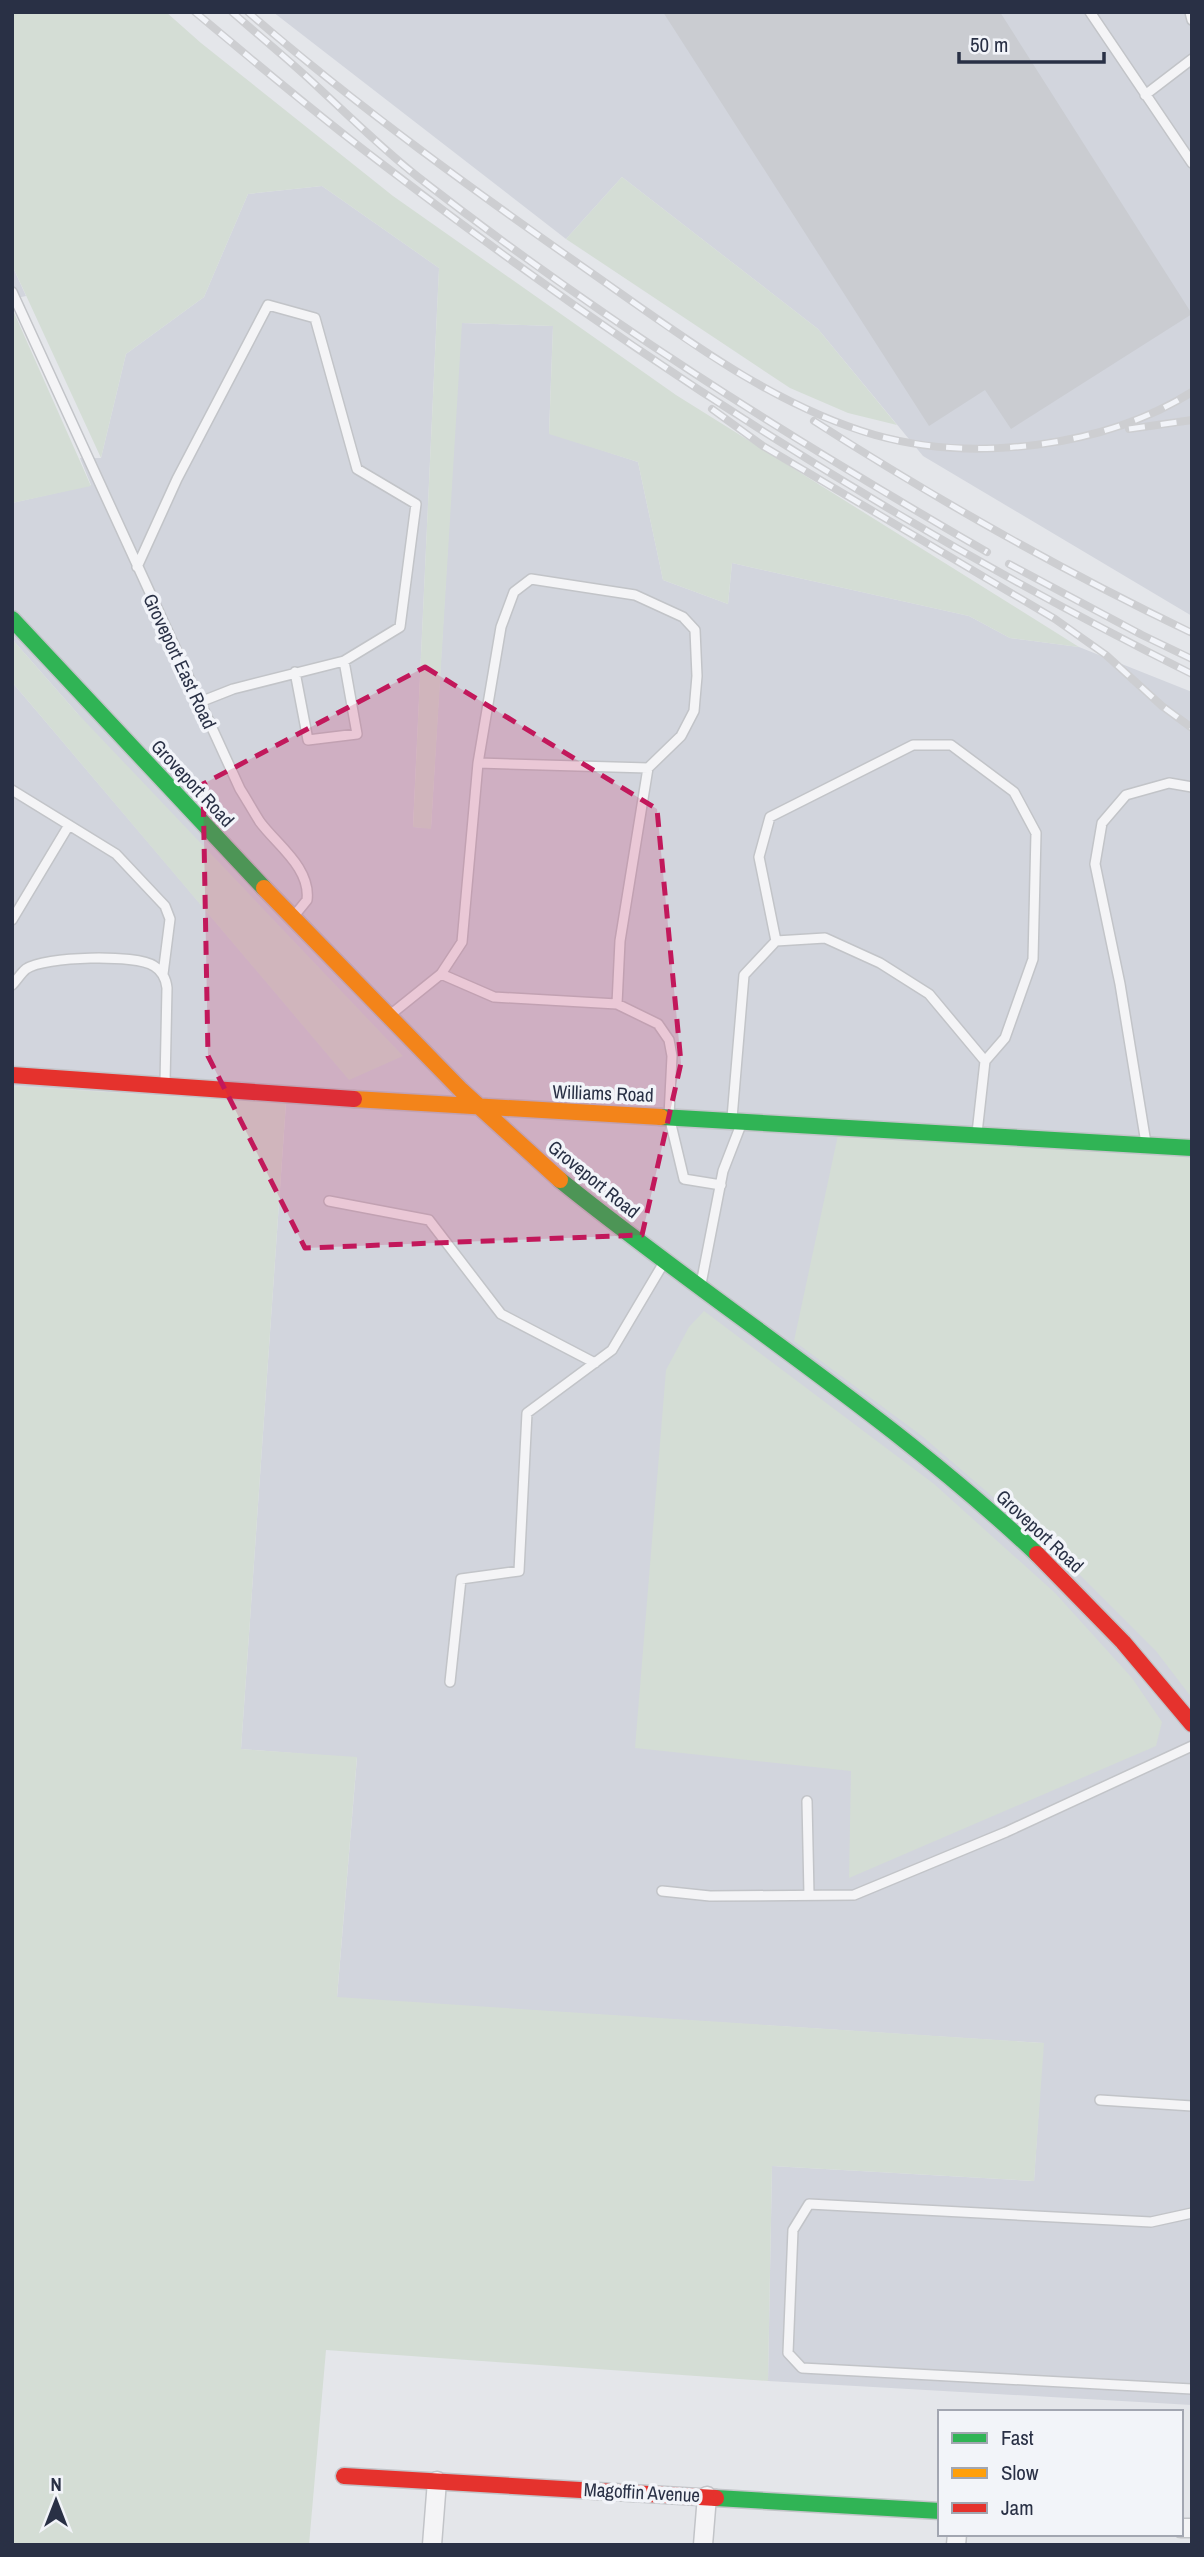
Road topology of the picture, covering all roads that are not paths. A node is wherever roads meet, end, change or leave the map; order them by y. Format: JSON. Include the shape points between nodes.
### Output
{"nodes":[{"id":1,"x":1090,"y":12,"type":"edge"},
{"id":2,"x":1190,"y":12,"type":"edge"},
{"id":3,"x":1192,"y":20,"type":"edge"},
{"id":4,"x":1192,"y":59,"type":"edge"},
{"id":5,"x":1145,"y":95,"type":"junction"},
{"id":6,"x":1192,"y":163,"type":"edge"},
{"id":7,"x":12,"y":292,"type":"edge"},
{"id":8,"x":137,"y":568,"type":"junction"},
{"id":9,"x":12,"y":619,"type":"edge"},
{"id":10,"x":344,"y":661,"type":"junction"},
{"id":11,"x":295,"y":672,"type":"junction"},
{"id":12,"x":200,"y":702,"type":"junction"},
{"id":13,"x":478,"y":763,"type":"junction"},
{"id":14,"x":649,"y":768,"type":"junction"},
{"id":15,"x":1192,"y":787,"type":"edge"},
{"id":16,"x":12,"y":790,"type":"edge"},
{"id":17,"x":69,"y":825,"type":"junction"},
{"id":18,"x":292,"y":917,"type":"junction"},
{"id":19,"x":12,"y":920,"type":"edge"},
{"id":20,"x":776,"y":941,"type":"junction"},
{"id":21,"x":163,"y":974,"type":"junction"},
{"id":22,"x":441,"y":974,"type":"junction"},
{"id":23,"x":12,"y":985,"type":"edge"},
{"id":24,"x":617,"y":1004,"type":"junction"},
{"id":25,"x":388,"y":1016,"type":"junction"},
{"id":26,"x":985,"y":1061,"type":"junction"},
{"id":27,"x":12,"y":1075,"type":"edge"},
{"id":28,"x":165,"y":1085,"type":"junction"},
{"id":29,"x":479,"y":1108,"type":"junction"},
{"id":30,"x":669,"y":1116,"type":"junction"},
{"id":31,"x":737,"y":1120,"type":"junction"},
{"id":32,"x":977,"y":1135,"type":"junction"},
{"id":33,"x":1146,"y":1145,"type":"junction"},
{"id":34,"x":1192,"y":1147,"type":"edge"},
{"id":35,"x":720,"y":1185,"type":"junction"},
{"id":36,"x":329,"y":1201,"type":"dead end"},
{"id":37,"x":663,"y":1262,"type":"junction"},
{"id":38,"x":700,"y":1290,"type":"junction"},
{"id":39,"x":595,"y":1363,"type":"junction"},
{"id":40,"x":450,"y":1682,"type":"dead end"},
{"id":41,"x":1192,"y":1724,"type":"edge"},
{"id":42,"x":1192,"y":1746,"type":"edge"},
{"id":43,"x":807,"y":1801,"type":"dead end"},
{"id":44,"x":662,"y":1891,"type":"dead end"},
{"id":45,"x":809,"y":1895,"type":"junction"},
{"id":46,"x":1100,"y":2101,"type":"dead end"},
{"id":47,"x":1192,"y":2106,"type":"edge"},
{"id":48,"x":1192,"y":2213,"type":"edge"},
{"id":49,"x":1192,"y":2389,"type":"edge"},
{"id":50,"x":344,"y":2476,"type":"dead end"},
{"id":51,"x":437,"y":2481,"type":"junction"},
{"id":52,"x":707,"y":2496,"type":"junction"},
{"id":53,"x":938,"y":2511,"type":"edge"},
{"id":54,"x":432,"y":2545,"type":"edge"},
{"id":55,"x":703,"y":2545,"type":"edge"}],
"edges":[{"from":1,"to":5,"type":"lane"},
{"from":2,"to":3,"type":"lane"},
{"from":4,"to":5,"type":"lane"},
{"from":5,"to":6,"type":"lane"},
{"from":7,"to":8,"type":"lane","name":"Groveport East Road"},
{"from":8,"to":10,"type":"lane","via":[[177,479],[268,305],[315,318],[356,469],[416,504],[400,627]]},
{"from":8,"to":12,"type":"lane","name":"Groveport East Road"},
{"from":9,"to":18,"type":"main road","name":"Groveport Road"},
{"from":10,"to":11,"type":"lane"},
{"from":10,"to":11,"type":"lane","via":[[357,734],[308,740]]},
{"from":11,"to":12,"type":"lane"},
{"from":12,"to":18,"type":"lane","name":"Groveport East Road","via":[[240,789],[306,880],[307,900]]},
{"from":13,"to":14,"type":"lane"},
{"from":13,"to":14,"type":"lane","via":[[501,627],[514,592],[531,579],[635,594],[683,617],[695,630],[694,711],[681,736]]},
{"from":13,"to":22,"type":"lane","via":[[462,942]]},
{"from":14,"to":24,"type":"lane","via":[[620,941]]},
{"from":15,"to":33,"type":"lane","via":[[1168,783],[1126,795],[1102,823],[1096,864]]},
{"from":16,"to":17,"type":"lane"},
{"from":17,"to":19,"type":"lane"},
{"from":17,"to":21,"type":"lane","via":[[116,854],[165,906],[170,919]]},
{"from":18,"to":25,"type":"main road","name":"Groveport Road"},
{"from":20,"to":26,"type":"lane","via":[[825,938],[880,963],[929,993]]},
{"from":20,"to":26,"type":"lane","via":[[759,857],[770,817],[913,745],[951,746],[1014,792],[1036,833],[1033,959],[1005,1038]]},
{"from":20,"to":31,"type":"lane","via":[[744,975]]},
{"from":21,"to":23,"type":"lane","via":[[140,961],[73,958],[41,962],[26,969]]},
{"from":21,"to":28,"type":"lane","via":[[167,988]]},
{"from":22,"to":24,"type":"lane","via":[[494,997]]},
{"from":22,"to":25,"type":"lane"},
{"from":24,"to":30,"type":"lane","via":[[658,1024],[669,1040]]},
{"from":25,"to":29,"type":"main road","name":"Groveport Road"},
{"from":26,"to":32,"type":"lane"},
{"from":27,"to":28,"type":"main road","name":"Williams Road"},
{"from":28,"to":29,"type":"main road","name":"Williams Road"},
{"from":29,"to":30,"type":"main road","name":"Williams Road"},
{"from":29,"to":37,"type":"main road","name":"Groveport Road"},
{"from":30,"to":31,"type":"main road","name":"Williams Road"},
{"from":30,"to":35,"type":"lane","via":[[684,1179]]},
{"from":31,"to":32,"type":"main road","name":"Williams Road"},
{"from":31,"to":35,"type":"lane"},
{"from":32,"to":33,"type":"main road","name":"Williams Road"},
{"from":33,"to":34,"type":"main road","name":"Williams Road"},
{"from":35,"to":38,"type":"lane"},
{"from":36,"to":39,"type":"lane","via":[[429,1220],[501,1314]]},
{"from":37,"to":38,"type":"main road","name":"Groveport Road"},
{"from":37,"to":39,"type":"lane","via":[[612,1350]]},
{"from":38,"to":41,"type":"main road","name":"Groveport Road","via":[[863,1410],[997,1517],[1103,1622]]},
{"from":39,"to":40,"type":"lane","via":[[527,1412],[519,1571],[461,1579]]},
{"from":42,"to":45,"type":"lane","via":[[855,1895]]},
{"from":43,"to":45,"type":"lane"},
{"from":44,"to":45,"type":"lane","via":[[710,1896]]},
{"from":46,"to":47,"type":"lane"},
{"from":48,"to":49,"type":"lane","via":[[1151,2222],[810,2204],[793,2230],[788,2353],[802,2368]]},
{"from":50,"to":51,"type":"main road","name":"Magoffin Avenue"},
{"from":51,"to":52,"type":"main road","name":"Magoffin Avenue"},
{"from":51,"to":54,"type":"street"},
{"from":52,"to":53,"type":"main road","name":"Magoffin Avenue"},
{"from":52,"to":55,"type":"street"}]}
